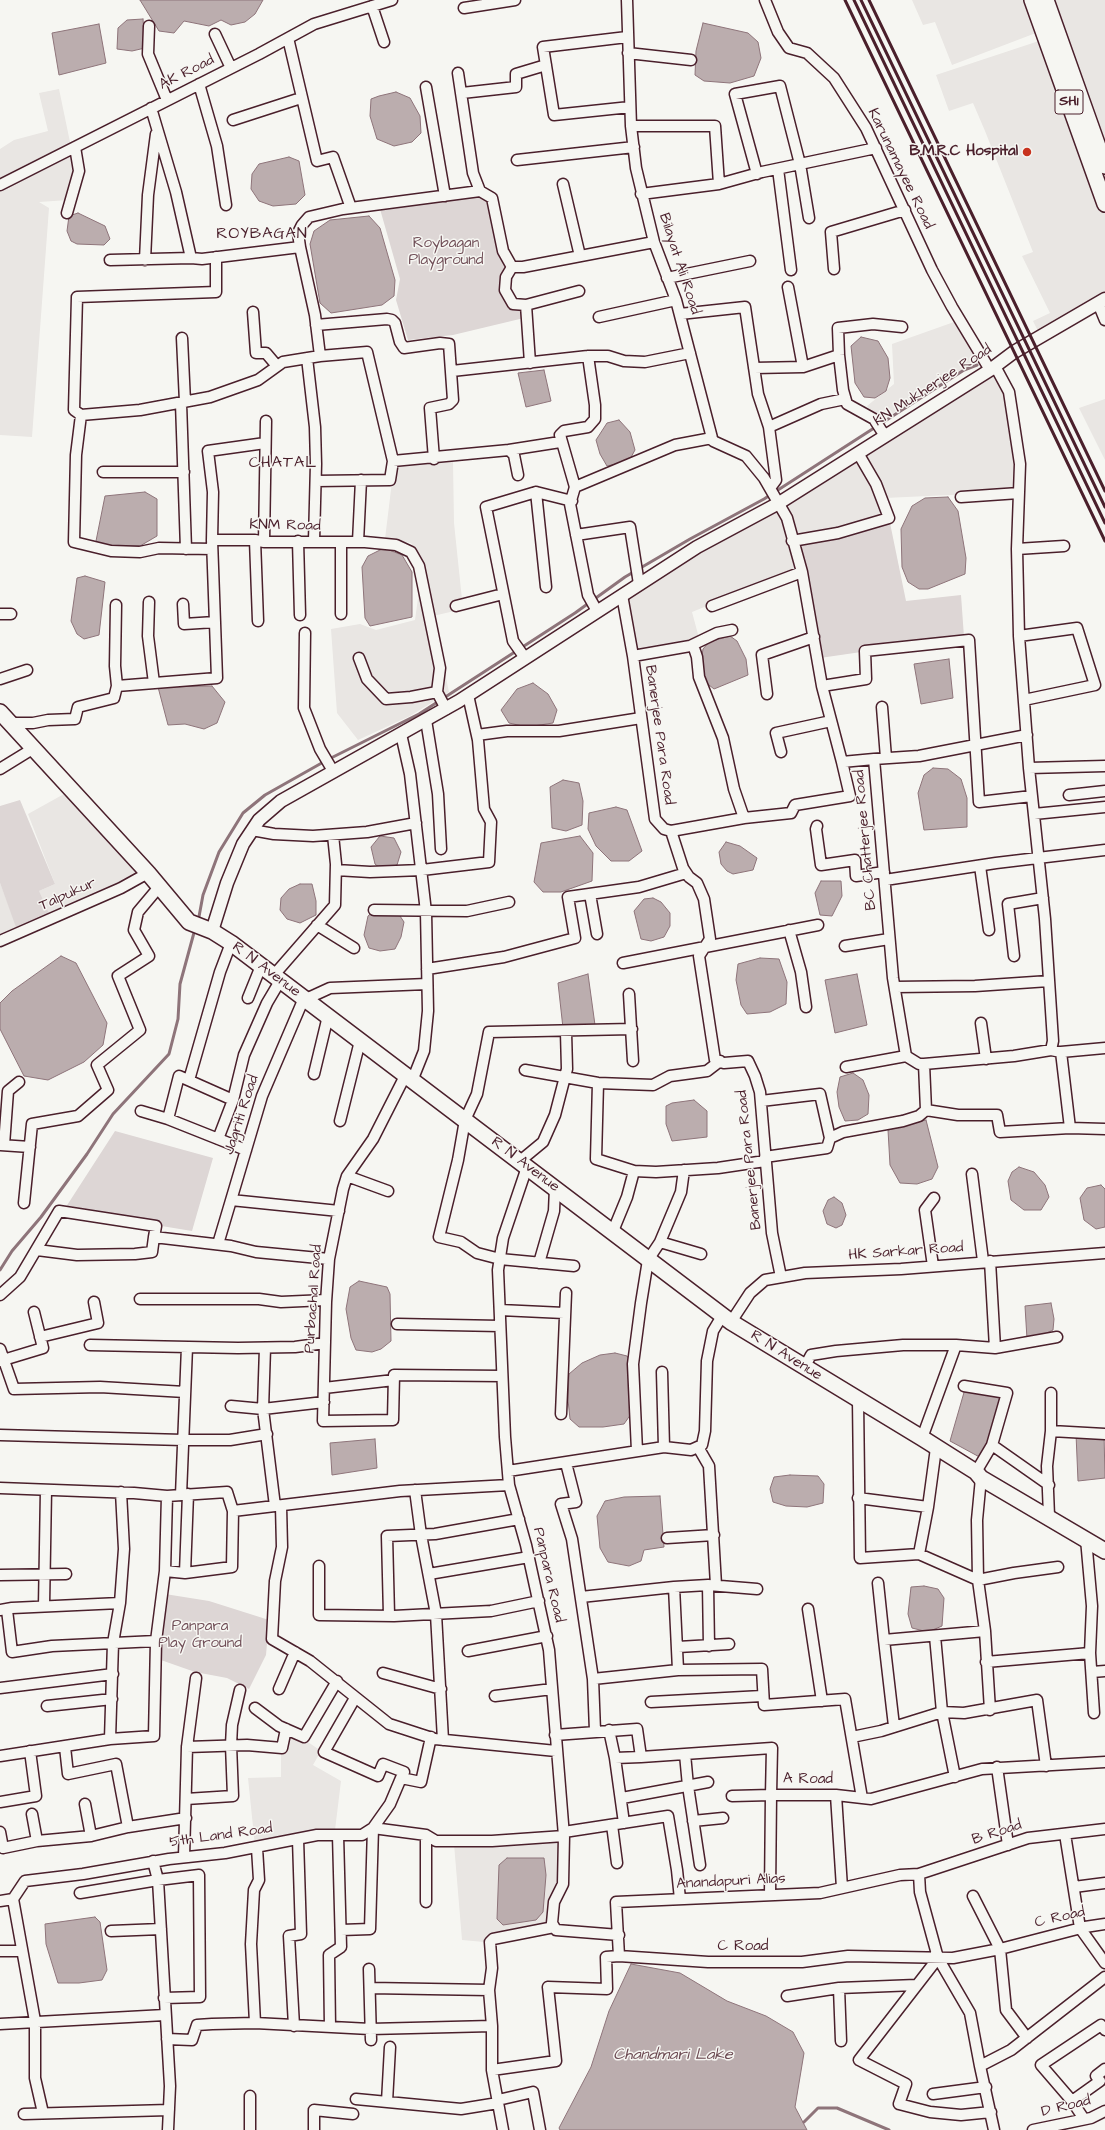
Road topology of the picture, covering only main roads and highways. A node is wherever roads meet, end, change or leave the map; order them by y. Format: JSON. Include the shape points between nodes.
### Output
{"nodes":[{"id":1,"x":1032,"y":0,"type":"edge"},
{"id":2,"x":1046,"y":0,"type":"edge"},
{"id":3,"x":1105,"y":166,"type":"edge"},
{"id":4,"x":1105,"y":204,"type":"edge"},
{"id":5,"x":5,"y":720,"type":"edge"},
{"id":6,"x":1104,"y":1547,"type":"edge"}],
"edges":[{"from":1,"to":4,"type":"main road","number":"SH1"},
{"from":2,"to":3,"type":"main road","number":"SH1"},
{"from":5,"to":6,"type":"main road","name":"R N Avenue","via":[[34,748],[159,887],[201,927],[231,943],[305,998],[726,1319],[979,1475],[1086,1539]]}]}
